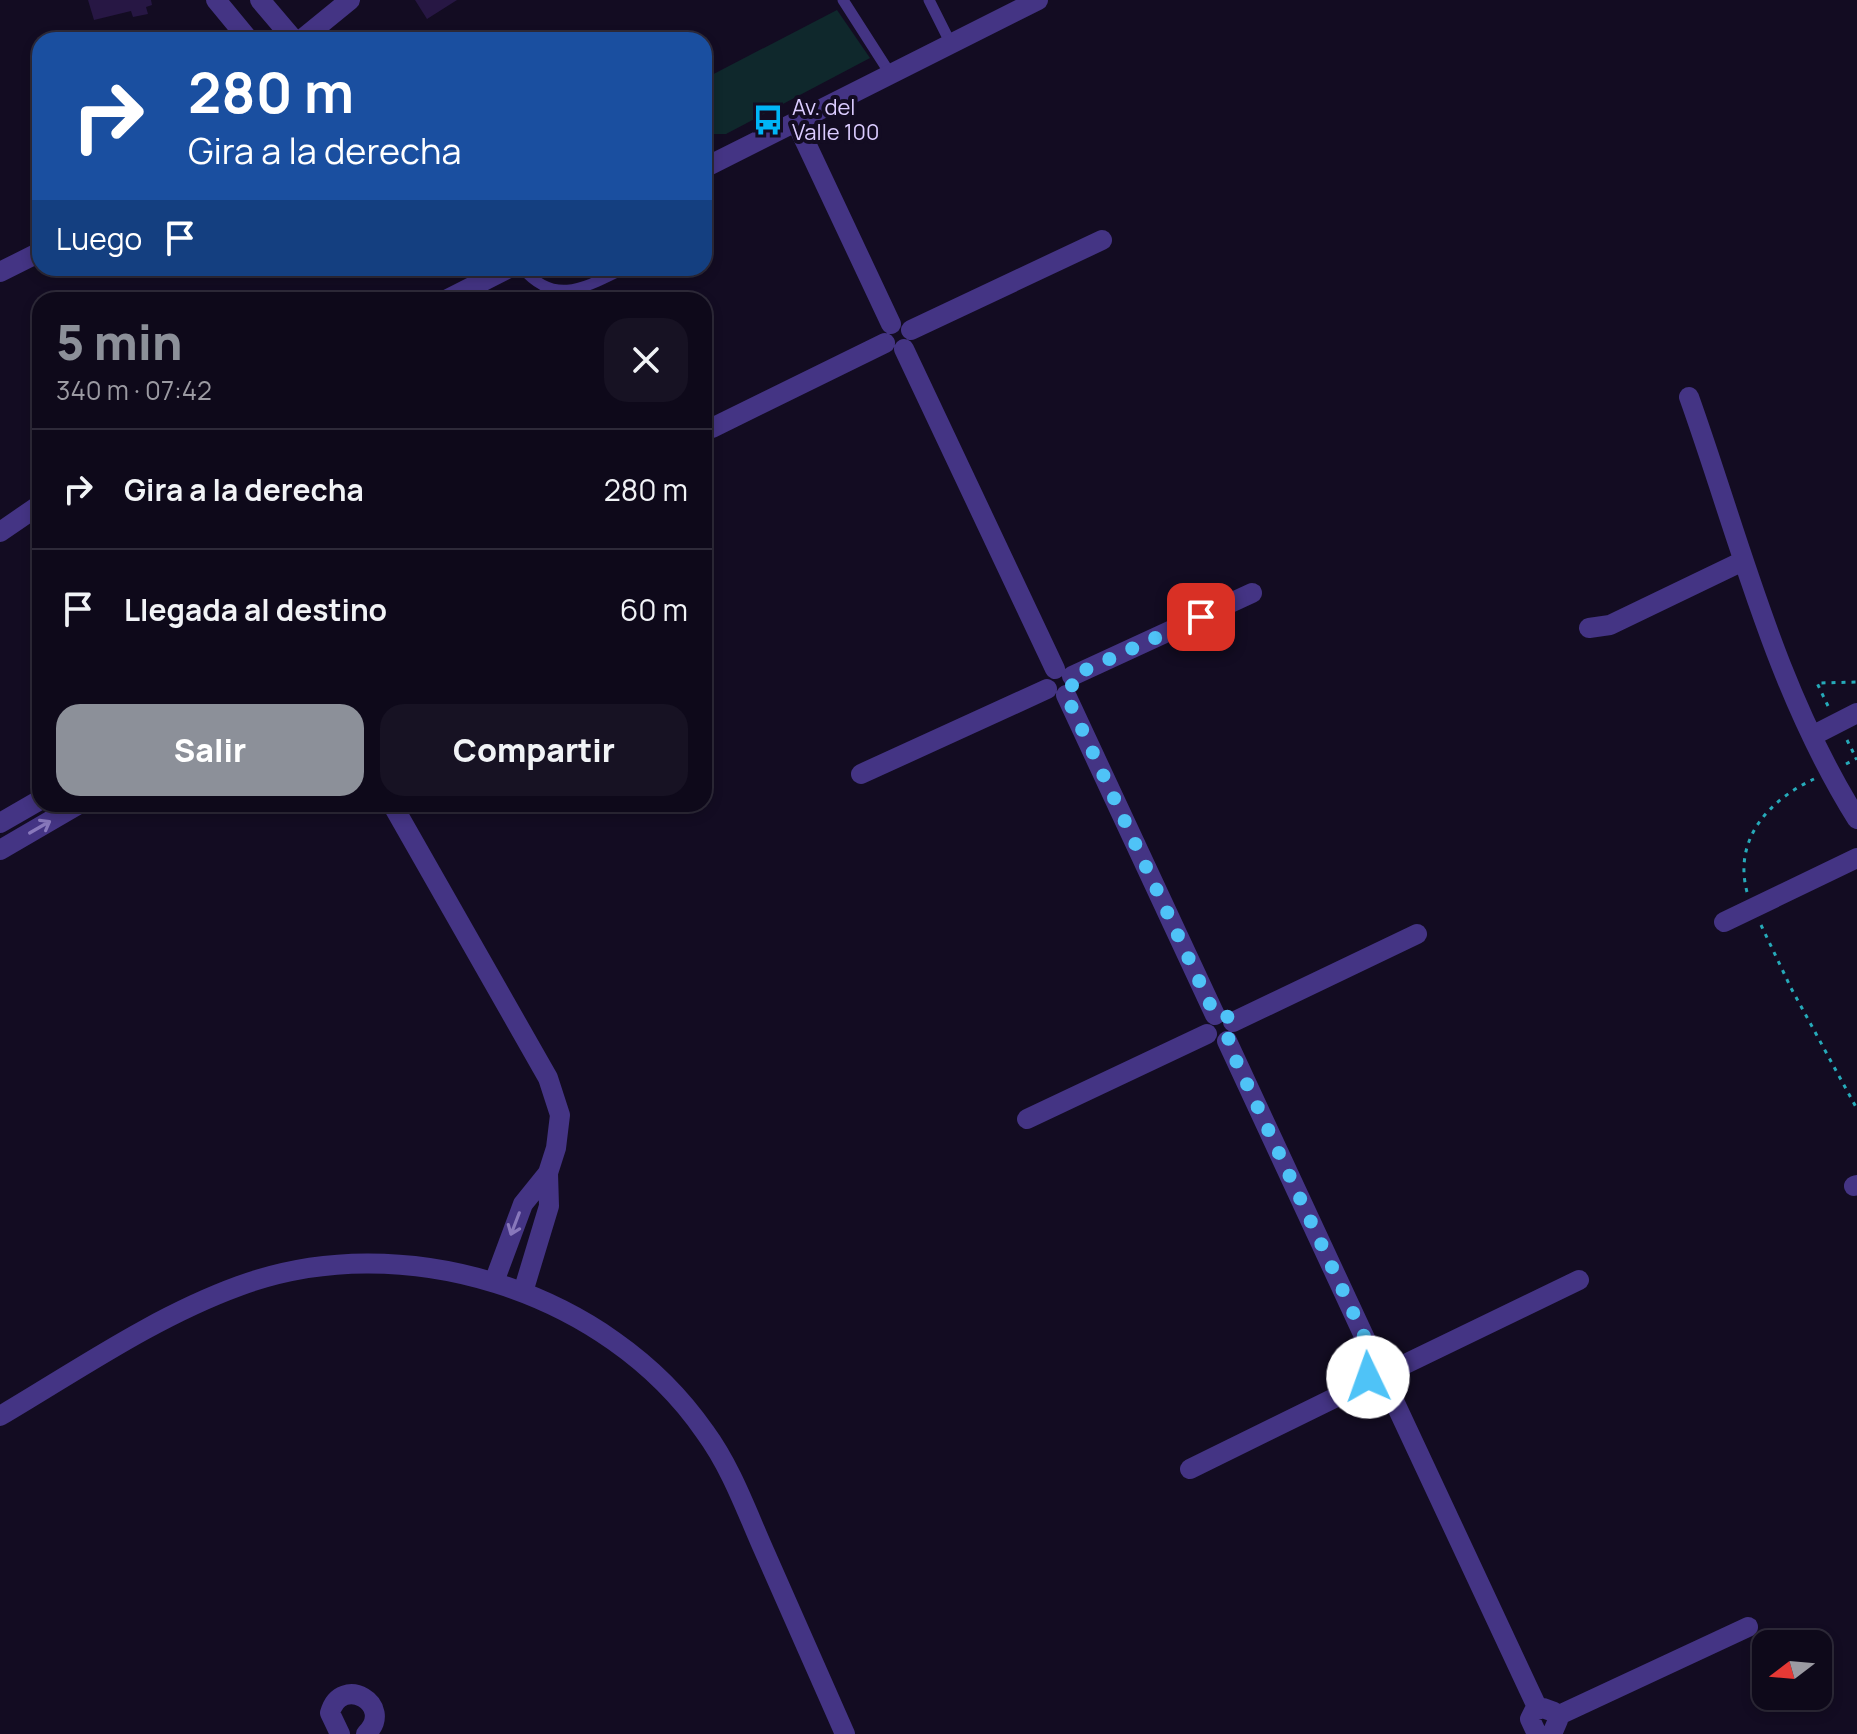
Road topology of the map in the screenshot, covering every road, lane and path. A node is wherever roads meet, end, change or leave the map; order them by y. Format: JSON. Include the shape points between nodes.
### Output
{"nodes":[{"id":1,"x":216,"y":0,"type":"edge"},
{"id":2,"x":260,"y":0,"type":"edge"},
{"id":3,"x":350,"y":0,"type":"edge"},
{"id":4,"x":843,"y":0,"type":"edge"},
{"id":5,"x":929,"y":0,"type":"edge"},
{"id":6,"x":1038,"y":0,"type":"edge"},
{"id":7,"x":242,"y":32,"type":"edge"},
{"id":8,"x":287,"y":32,"type":"edge"},
{"id":9,"x":311,"y":32,"type":"edge"},
{"id":10,"x":951,"y":44,"type":"junction"},
{"id":11,"x":891,"y":75,"type":"junction"},
{"id":12,"x":796,"y":122,"type":"junction"},
{"id":13,"x":712,"y":161,"type":"edge"},
{"id":14,"x":1102,"y":240,"type":"dead end"},
{"id":15,"x":32,"y":256,"type":"edge"},
{"id":16,"x":0,"y":272,"type":"edge"},
{"id":17,"x":493,"y":276,"type":"edge"},
{"id":18,"x":529,"y":276,"type":"edge"},
{"id":19,"x":609,"y":276,"type":"edge"},
{"id":20,"x":462,"y":292,"type":"edge"},
{"id":21,"x":898,"y":336,"type":"junction"},
{"id":22,"x":1689,"y":397,"type":"dead end"},
{"id":23,"x":712,"y":428,"type":"dead end"},
{"id":24,"x":32,"y":508,"type":"edge"},
{"id":25,"x":32,"y":510,"type":"edge"},
{"id":26,"x":0,"y":521,"type":"edge"},
{"id":27,"x":0,"y":532,"type":"edge"},
{"id":28,"x":1743,"y":561,"type":"junction"},
{"id":29,"x":1252,"y":593,"type":"dead end"},
{"id":30,"x":1589,"y":628,"type":"dead end"},
{"id":31,"x":1060,"y":682,"type":"junction"},
{"id":32,"x":1857,"y":682,"type":"edge"},
{"id":33,"x":1817,"y":683,"type":"dead end"},
{"id":34,"x":1857,"y":713,"type":"edge"},
{"id":35,"x":1812,"y":736,"type":"junction"},
{"id":36,"x":1857,"y":758,"type":"edge"},
{"id":37,"x":1830,"y":772,"type":"junction"},
{"id":38,"x":861,"y":774,"type":"dead end"},
{"id":39,"x":32,"y":805,"type":"edge"},
{"id":40,"x":65,"y":812,"type":"edge"},
{"id":41,"x":397,"y":812,"type":"edge"},
{"id":42,"x":1857,"y":819,"type":"edge"},
{"id":43,"x":0,"y":823,"type":"edge"},
{"id":44,"x":0,"y":850,"type":"edge"},
{"id":45,"x":1857,"y":858,"type":"edge"},
{"id":46,"x":1754,"y":908,"type":"junction"},
{"id":47,"x":1724,"y":922,"type":"dead end"},
{"id":48,"x":1417,"y":934,"type":"dead end"},
{"id":49,"x":1221,"y":1028,"type":"junction"},
{"id":50,"x":1857,"y":1109,"type":"edge"},
{"id":51,"x":1027,"y":1119,"type":"dead end"},
{"id":52,"x":548,"y":1173,"type":"junction"},
{"id":53,"x":1579,"y":1280,"type":"dead end"},
{"id":54,"x":494,"y":1282,"type":"junction"},
{"id":55,"x":523,"y":1292,"type":"junction"},
{"id":56,"x":1382,"y":1375,"type":"junction"},
{"id":57,"x":0,"y":1416,"type":"edge"},
{"id":58,"x":1190,"y":1469,"type":"dead end"},
{"id":59,"x":1748,"y":1627,"type":"dead end"},
{"id":60,"x":1539,"y":1726,"type":"edge"},
{"id":61,"x":340,"y":1734,"type":"edge"},
{"id":62,"x":366,"y":1734,"type":"edge"},
{"id":63,"x":845,"y":1734,"type":"edge"}],
"edges":[{"from":1,"to":7,"type":"street"},
{"from":2,"to":8,"type":"street"},
{"from":3,"to":9,"type":"street"},
{"from":4,"to":11,"type":"lane"},
{"from":5,"to":10,"type":"lane"},
{"from":6,"to":10,"type":"street"},
{"from":10,"to":11,"type":"street"},
{"from":11,"to":12,"type":"street"},
{"from":12,"to":13,"type":"street"},
{"from":12,"to":21,"type":"street"},
{"from":14,"to":21,"type":"street"},
{"from":15,"to":16,"type":"street"},
{"from":17,"to":20,"type":"street"},
{"from":18,"to":19,"type":"lane","via":[[537,285],[563,291],[582,289]]},
{"from":21,"to":23,"type":"street"},
{"from":21,"to":31,"type":"street"},
{"from":22,"to":28,"type":"street"},
{"from":24,"to":26,"type":"street"},
{"from":25,"to":27,"type":"street"},
{"from":28,"to":30,"type":"street","via":[[1610,625]]},
{"from":28,"to":35,"type":"street","via":[[1781,670]]},
{"from":29,"to":31,"type":"street"},
{"from":31,"to":38,"type":"street"},
{"from":31,"to":49,"type":"street"},
{"from":32,"to":33,"type":"path"},
{"from":34,"to":35,"type":"street"},
{"from":35,"to":37,"type":"street"},
{"from":36,"to":37,"type":"path"},
{"from":37,"to":42,"type":"street"},
{"from":37,"to":46,"type":"path","via":[[1783,797],[1752,832],[1744,867]]},
{"from":39,"to":43,"type":"street"},
{"from":44,"to":40,"type":"street","one_way":true},
{"from":41,"to":52,"type":"street","via":[[554,1089],[560,1126]]},
{"from":45,"to":46,"type":"street"},
{"from":46,"to":47,"type":"street"},
{"from":46,"to":50,"type":"path"},
{"from":48,"to":49,"type":"street"},
{"from":49,"to":51,"type":"street"},
{"from":49,"to":56,"type":"street"},
{"from":52,"to":54,"type":"street","one_way":true,"via":[[523,1204]]},
{"from":52,"to":55,"type":"street","via":[[549,1206]]},
{"from":53,"to":56,"type":"street"},
{"from":54,"to":55,"type":"street"},
{"from":54,"to":57,"type":"street","via":[[398,1266],[326,1267],[269,1277],[173,1315]]},
{"from":55,"to":63,"type":"street","via":[[621,1348],[705,1430]]},
{"from":56,"to":58,"type":"street"},
{"from":56,"to":60,"type":"street"},
{"from":59,"to":60,"type":"street"},
{"from":61,"to":62,"type":"street","via":[[331,1721],[332,1705],[341,1696],[357,1693],[375,1711]]}]}
